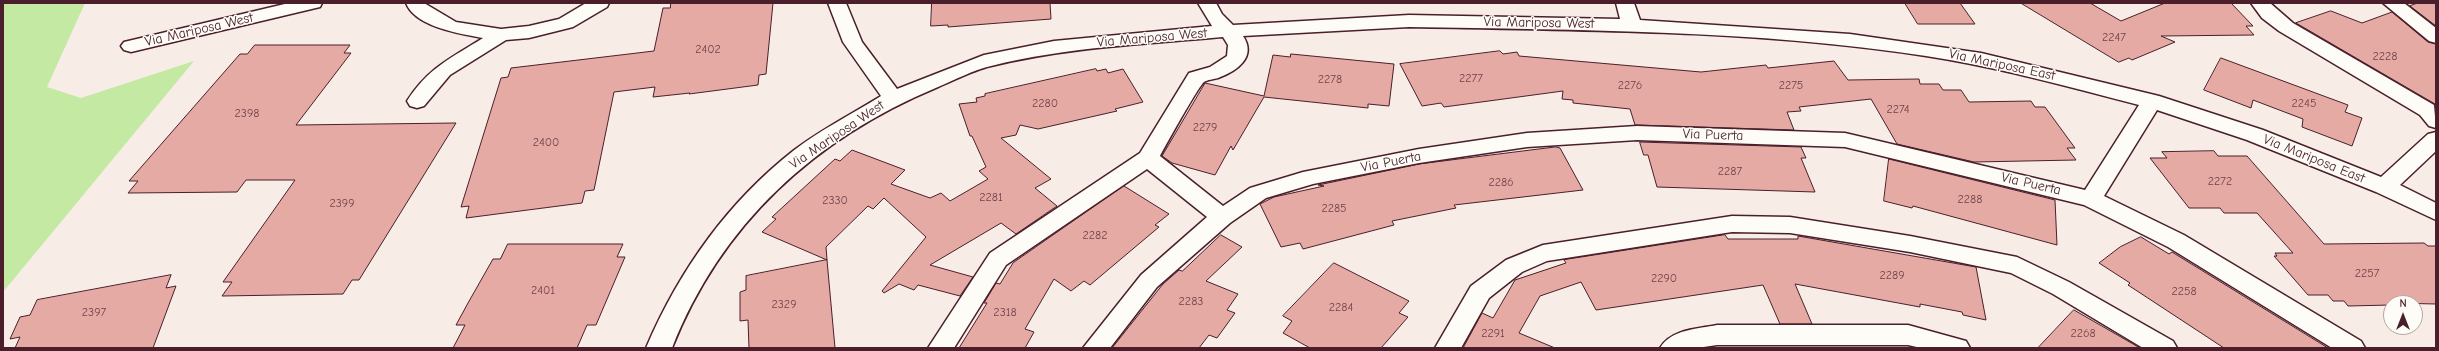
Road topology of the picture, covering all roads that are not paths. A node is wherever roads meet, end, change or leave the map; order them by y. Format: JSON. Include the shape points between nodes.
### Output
{"nodes":[{"id":1,"x":313,"y":3,"type":"edge"},
{"id":2,"x":415,"y":3,"type":"edge"},
{"id":3,"x":600,"y":3,"type":"edge"},
{"id":4,"x":837,"y":3,"type":"edge"},
{"id":5,"x":1207,"y":3,"type":"edge"},
{"id":6,"x":1625,"y":3,"type":"edge"},
{"id":7,"x":2260,"y":3,"type":"edge"},
{"id":8,"x":2392,"y":3,"type":"edge"},
{"id":9,"x":1632,"y":25,"type":"junction"},
{"id":10,"x":1227,"y":31,"type":"junction"},
{"id":11,"x":502,"y":35,"type":"junction"},
{"id":12,"x":2436,"y":37,"type":"edge"},
{"id":13,"x":1850,"y":40,"type":"joint"},
{"id":14,"x":131,"y":46,"type":"dead end"},
{"id":15,"x":893,"y":98,"type":"junction"},
{"id":16,"x":417,"y":101,"type":"dead end"},
{"id":17,"x":2152,"y":101,"type":"junction"},
{"id":18,"x":2436,"y":121,"type":"edge"},
{"id":19,"x":2436,"y":139,"type":"edge"},
{"id":20,"x":1148,"y":158,"type":"junction"},
{"id":21,"x":2384,"y":187,"type":"junction"},
{"id":22,"x":2092,"y":199,"type":"junction"},
{"id":23,"x":2436,"y":212,"type":"edge"},
{"id":24,"x":1222,"y":217,"type":"junction"},
{"id":25,"x":660,"y":348,"type":"edge"},
{"id":26,"x":941,"y":348,"type":"edge"},
{"id":27,"x":1096,"y":348,"type":"edge"},
{"id":28,"x":1448,"y":348,"type":"edge"},
{"id":29,"x":1673,"y":348,"type":"edge"},
{"id":30,"x":1958,"y":348,"type":"edge"},
{"id":31,"x":2164,"y":348,"type":"edge"},
{"id":32,"x":2352,"y":348,"type":"edge"}],
"edges":[{"from":1,"to":14,"type":"street","name":"Via Mariposa West"},
{"from":2,"to":11,"type":"street","via":[[417,8],[451,27]]},
{"from":3,"to":11,"type":"street","via":[[566,23],[529,32]]},
{"from":4,"to":15,"type":"street","name":"Via Mariposa West","via":[[858,55]]},
{"from":5,"to":10,"type":"street","name":"Via Mariposa West"},
{"from":6,"to":9,"type":"street"},
{"from":7,"to":18,"type":"street","via":[[2286,27],[2427,110]]},
{"from":8,"to":12,"type":"street"},
{"from":9,"to":10,"type":"street","name":"Via Mariposa West","via":[[1409,22]]},
{"from":9,"to":13,"type":"street","name":"Via Mariposa West"},
{"from":10,"to":15,"type":"street","name":"Via Mariposa West","via":[[1046,49],[984,61]]},
{"from":10,"to":20,"type":"street","name":"Via Mariposa West","via":[[1238,44],[1239,54],[1232,63],[1196,78]]},
{"from":11,"to":16,"type":"street","via":[[484,48],[448,67],[429,84]]},
{"from":13,"to":17,"type":"street","name":"Via Mariposa East","via":[[1981,59]]},
{"from":15,"to":25,"type":"street","name":"Via Mariposa West","via":[[802,156],[768,184],[738,215],[707,256],[674,311]]},
{"from":17,"to":21,"type":"street","name":"Via Mariposa East","via":[[2255,135]]},
{"from":17,"to":22,"type":"street"},
{"from":19,"to":21,"type":"street"},
{"from":20,"to":24,"type":"street"},
{"from":20,"to":26,"type":"street","via":[[998,259]]},
{"from":21,"to":23,"type":"street","name":"Via Mariposa East"},
{"from":22,"to":24,"type":"street","name":"Via Puerta","via":[[1845,140],[1637,133],[1528,140],[1419,156],[1310,177],[1258,193]]},
{"from":22,"to":32,"type":"street","name":"Via Puerta","via":[[2176,241]]},
{"from":24,"to":27,"type":"street","name":"Via Puerta","via":[[1149,281]]},
{"from":28,"to":31,"type":"street","via":[[1480,292],[1514,266],[1543,253],[1732,224],[1790,226],[1910,244],[2017,266],[2062,288]]},
{"from":29,"to":30,"type":"street","via":[[1687,340],[1717,335],[1908,335]]}]}
